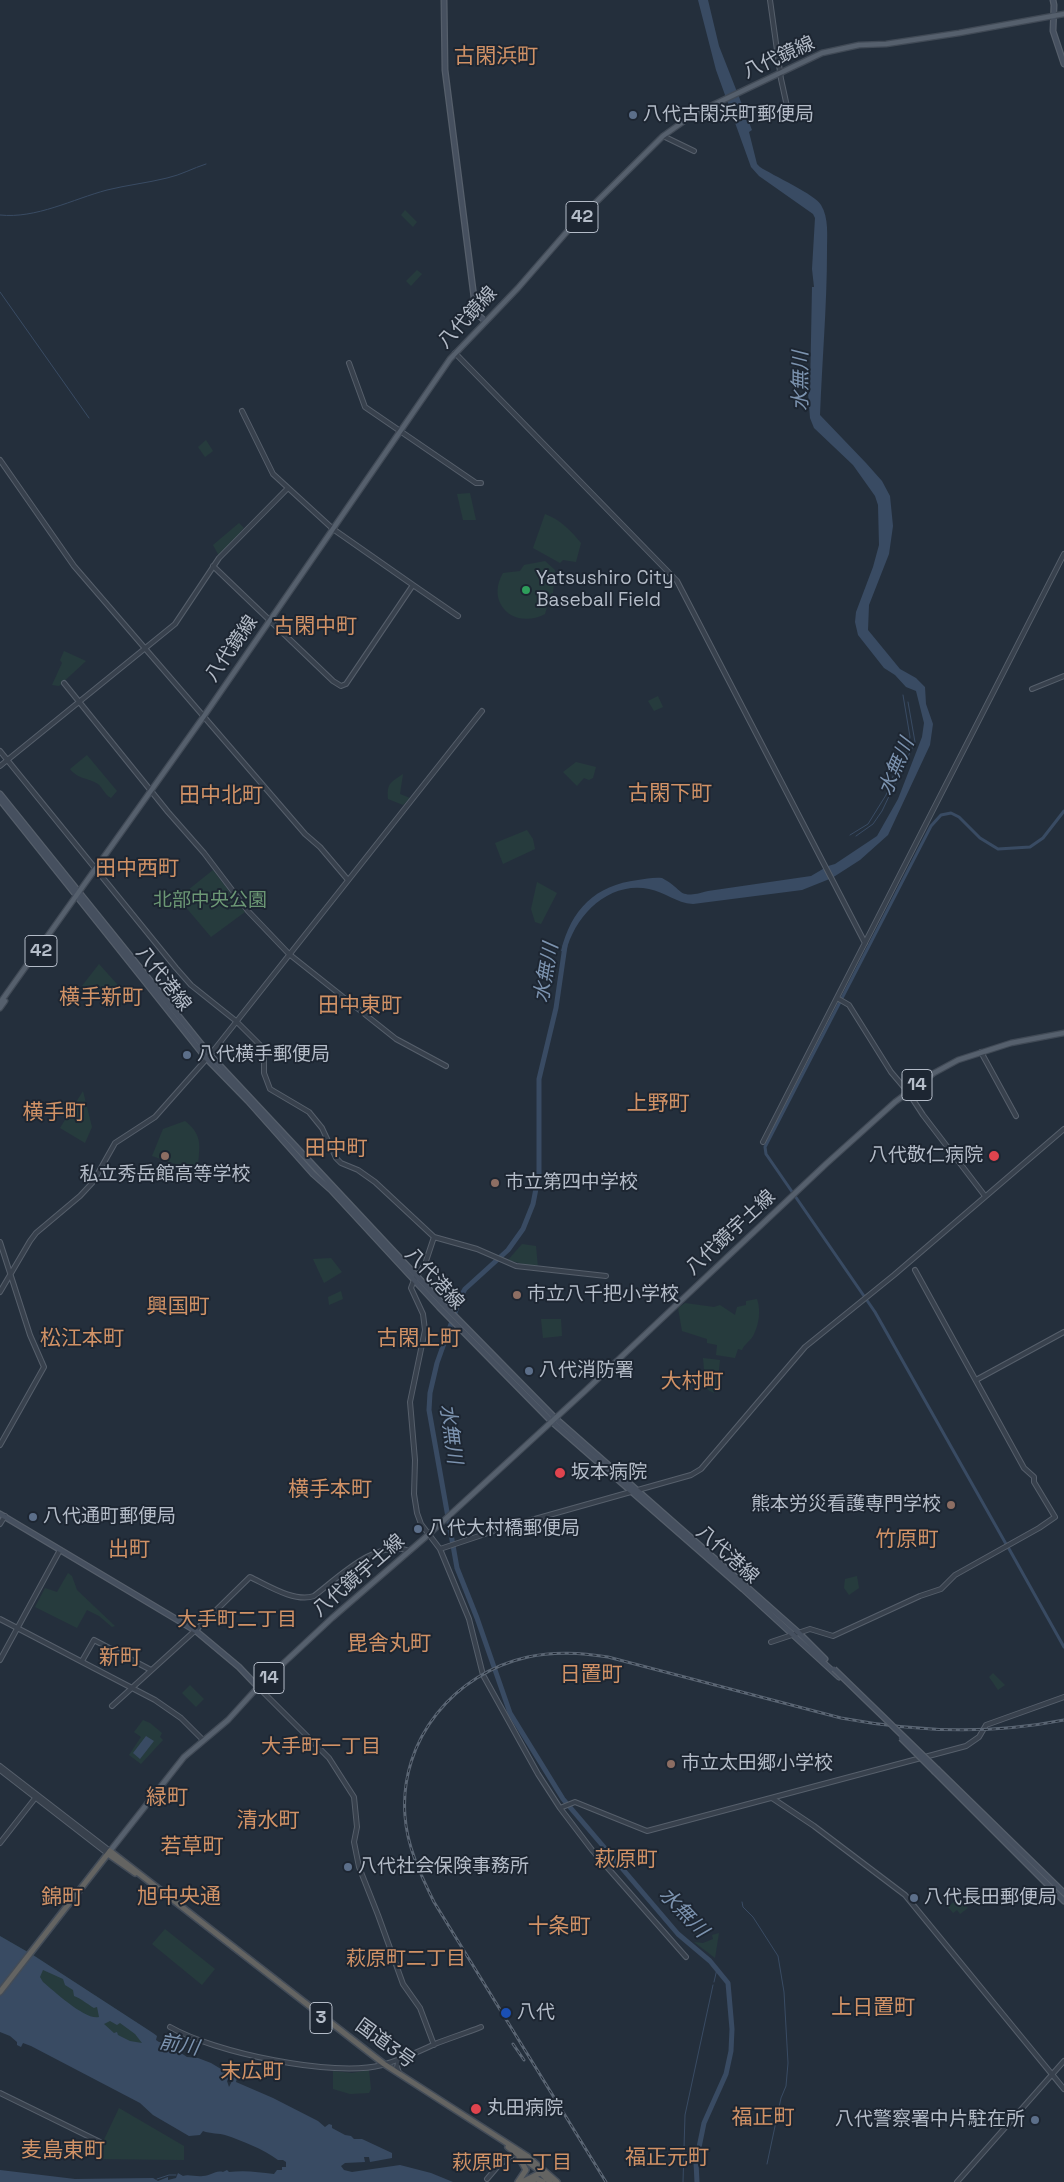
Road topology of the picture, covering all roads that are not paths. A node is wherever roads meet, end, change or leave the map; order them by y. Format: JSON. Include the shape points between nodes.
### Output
{"nodes":[{"id":1,"x":444,"y":0,"type":"edge"},
{"id":2,"x":770,"y":0,"type":"edge"},
{"id":3,"x":1053,"y":0,"type":"edge"},
{"id":4,"x":1064,"y":14,"type":"edge"},
{"id":5,"x":1054,"y":17,"type":"junction"},
{"id":6,"x":1064,"y":64,"type":"edge"},
{"id":7,"x":780,"y":72,"type":"junction"},
{"id":8,"x":788,"y":111,"type":"dead end"},
{"id":9,"x":663,"y":136,"type":"junction"},
{"id":10,"x":694,"y":151,"type":"dead end"},
{"id":11,"x":485,"y":321,"type":"junction"},
{"id":12,"x":455,"y":353,"type":"junction"},
{"id":13,"x":349,"y":363,"type":"dead end"},
{"id":14,"x":242,"y":411,"type":"dead end"},
{"id":15,"x":400,"y":431,"type":"junction"},
{"id":16,"x":0,"y":460,"type":"edge"},
{"id":17,"x":481,"y":483,"type":"dead end"},
{"id":18,"x":288,"y":488,"type":"junction"},
{"id":19,"x":333,"y":529,"type":"junction"},
{"id":20,"x":1064,"y":554,"type":"edge"},
{"id":21,"x":213,"y":566,"type":"junction"},
{"id":22,"x":413,"y":585,"type":"junction"},
{"id":23,"x":458,"y":616,"type":"dead end"},
{"id":24,"x":270,"y":620,"type":"junction"},
{"id":25,"x":146,"y":648,"type":"junction"},
{"id":26,"x":1064,"y":676,"type":"edge"},
{"id":27,"x":64,"y":683,"type":"dead end"},
{"id":28,"x":1032,"y":688,"type":"dead end"},
{"id":29,"x":80,"y":702,"type":"junction"},
{"id":30,"x":482,"y":711,"type":"dead end"},
{"id":31,"x":204,"y":716,"type":"junction"},
{"id":32,"x":0,"y":751,"type":"edge"},
{"id":33,"x":7,"y":760,"type":"junction"},
{"id":34,"x":0,"y":766,"type":"edge"},
{"id":35,"x":151,"y":790,"type":"junction"},
{"id":36,"x":0,"y":794,"type":"edge"},
{"id":37,"x":0,"y":800,"type":"edge"},
{"id":38,"x":96,"y":870,"type":"junction"},
{"id":39,"x":348,"y":880,"type":"junction"},
{"id":40,"x":77,"y":895,"type":"junction"},
{"id":41,"x":865,"y":943,"type":"junction"},
{"id":42,"x":289,"y":954,"type":"junction"},
{"id":43,"x":837,"y":998,"type":"junction"},
{"id":44,"x":0,"y":1003,"type":"edge"},
{"id":45,"x":0,"y":1008,"type":"edge"},
{"id":46,"x":236,"y":1021,"type":"junction"},
{"id":47,"x":1064,"y":1033,"type":"edge"},
{"id":48,"x":980,"y":1052,"type":"junction"},
{"id":49,"x":208,"y":1057,"type":"junction"},
{"id":50,"x":446,"y":1066,"type":"dead end"},
{"id":51,"x":908,"y":1092,"type":"junction"},
{"id":52,"x":1016,"y":1116,"type":"dead end"},
{"id":53,"x":1064,"y":1128,"type":"edge"},
{"id":54,"x":763,"y":1142,"type":"dead end"},
{"id":55,"x":985,"y":1196,"type":"junction"},
{"id":56,"x":434,"y":1237,"type":"junction"},
{"id":57,"x":0,"y":1242,"type":"edge"},
{"id":58,"x":915,"y":1270,"type":"dead end"},
{"id":59,"x":10,"y":1274,"type":"junction"},
{"id":60,"x":606,"y":1276,"type":"dead end"},
{"id":61,"x":415,"y":1278,"type":"junction"},
{"id":62,"x":0,"y":1292,"type":"edge"},
{"id":63,"x":1064,"y":1332,"type":"edge"},
{"id":64,"x":976,"y":1380,"type":"junction"},
{"id":65,"x":553,"y":1420,"type":"junction"},
{"id":66,"x":0,"y":1445,"type":"edge"},
{"id":67,"x":634,"y":1490,"type":"junction"},
{"id":68,"x":2,"y":1516,"type":"edge"},
{"id":69,"x":0,"y":1524,"type":"edge"},
{"id":70,"x":428,"y":1535,"type":"junction"},
{"id":71,"x":440,"y":1549,"type":"junction"},
{"id":72,"x":60,"y":1550,"type":"junction"},
{"id":73,"x":410,"y":1550,"type":"junction"},
{"id":74,"x":0,"y":1619,"type":"edge"},
{"id":75,"x":18,"y":1628,"type":"junction"},
{"id":76,"x":196,"y":1631,"type":"junction"},
{"id":77,"x":799,"y":1633,"type":"junction"},
{"id":78,"x":793,"y":1635,"type":"junction"},
{"id":79,"x":771,"y":1642,"type":"dead end"},
{"id":80,"x":0,"y":1660,"type":"edge"},
{"id":81,"x":82,"y":1661,"type":"junction"},
{"id":82,"x":151,"y":1670,"type":"junction"},
{"id":83,"x":258,"y":1687,"type":"junction"},
{"id":84,"x":132,"y":1688,"type":"junction"},
{"id":85,"x":1064,"y":1697,"type":"edge"},
{"id":86,"x":112,"y":1706,"type":"dead end"},
{"id":87,"x":203,"y":1740,"type":"junction"},
{"id":88,"x":0,"y":1768,"type":"edge"},
{"id":89,"x":937,"y":1771,"type":"junction"},
{"id":90,"x":37,"y":1796,"type":"junction"},
{"id":91,"x":772,"y":1798,"type":"junction"},
{"id":92,"x":562,"y":1807,"type":"junction"},
{"id":93,"x":0,"y":1843,"type":"edge"},
{"id":94,"x":109,"y":1853,"type":"junction"},
{"id":95,"x":1064,"y":1893,"type":"edge"},
{"id":96,"x":1064,"y":1901,"type":"edge"},
{"id":97,"x":686,"y":1957,"type":"dead end"},
{"id":98,"x":0,"y":1992,"type":"edge"},
{"id":99,"x":170,"y":2027,"type":"dead end"},
{"id":100,"x":481,"y":2027,"type":"dead end"},
{"id":101,"x":434,"y":2045,"type":"junction"},
{"id":102,"x":397,"y":2059,"type":"junction"},
{"id":103,"x":1064,"y":2062,"type":"edge"},
{"id":104,"x":383,"y":2065,"type":"junction"},
{"id":105,"x":396,"y":2073,"type":"junction"},
{"id":106,"x":1053,"y":2075,"type":"junction"},
{"id":107,"x":1064,"y":2089,"type":"edge"},
{"id":108,"x":0,"y":2093,"type":"edge"},
{"id":109,"x":100,"y":2142,"type":"dead end"},
{"id":110,"x":518,"y":2152,"type":"junction"},
{"id":111,"x":543,"y":2172,"type":"junction"},
{"id":112,"x":487,"y":2179,"type":"dead end"},
{"id":113,"x":518,"y":2182,"type":"edge"},
{"id":114,"x":522,"y":2182,"type":"edge"},
{"id":115,"x":526,"y":2182,"type":"edge"},
{"id":116,"x":543,"y":2182,"type":"edge"},
{"id":117,"x":550,"y":2182,"type":"edge"},
{"id":118,"x":557,"y":2182,"type":"edge"},
{"id":119,"x":957,"y":2182,"type":"edge"}],
"edges":[{"from":1,"to":11,"type":"main road","via":[[445,70],[475,306],[476,313]]},
{"from":2,"to":7,"type":"street"},
{"from":3,"to":5,"type":"main road"},
{"from":4,"to":5,"type":"main road","name":"八代鏡線","number":"42"},
{"from":5,"to":6,"type":"main road","via":[[1052,31]]},
{"from":5,"to":7,"type":"main road","name":"八代鏡線","number":"42","via":[[842,48],[822,53]]},
{"from":7,"to":8,"type":"street"},
{"from":7,"to":9,"type":"main road","name":"八代鏡線","number":"42","via":[[694,114]]},
{"from":9,"to":10,"type":"street"},
{"from":9,"to":11,"type":"main road","name":"八代鏡線","number":"42","via":[[571,227]]},
{"from":11,"to":12,"type":"main road","name":"八代鏡線","number":"42"},
{"from":12,"to":15,"type":"main road","name":"八代鏡線","number":"42"},
{"from":12,"to":41,"type":"street","via":[[677,580]]},
{"from":13,"to":15,"type":"street","via":[[366,407]]},
{"from":14,"to":18,"type":"street","via":[[270,470]]},
{"from":15,"to":17,"type":"street","via":[[476,483]]},
{"from":15,"to":19,"type":"main road","name":"八代鏡線","number":"42"},
{"from":16,"to":25,"type":"street","via":[[74,566]]},
{"from":18,"to":19,"type":"street"},
{"from":18,"to":21,"type":"street"},
{"from":19,"to":22,"type":"street"},
{"from":19,"to":24,"type":"main road","name":"八代鏡線","number":"42"},
{"from":20,"to":41,"type":"street"},
{"from":21,"to":24,"type":"street"},
{"from":21,"to":25,"type":"street","via":[[175,624]]},
{"from":22,"to":23,"type":"street"},
{"from":22,"to":24,"type":"street","via":[[344,686],[333,681]]},
{"from":24,"to":31,"type":"main road","name":"八代鏡線","number":"42"},
{"from":25,"to":29,"type":"street"},
{"from":25,"to":31,"type":"street"},
{"from":26,"to":28,"type":"street"},
{"from":27,"to":29,"type":"street"},
{"from":29,"to":33,"type":"street"},
{"from":29,"to":35,"type":"street"},
{"from":30,"to":39,"type":"street"},
{"from":31,"to":35,"type":"main road","name":"八代鏡線","number":"42"},
{"from":31,"to":39,"type":"street"},
{"from":32,"to":33,"type":"street"},
{"from":33,"to":34,"type":"street"},
{"from":33,"to":38,"type":"street"},
{"from":35,"to":38,"type":"main road","name":"八代鏡線","number":"42"},
{"from":35,"to":42,"type":"street","via":[[248,911]]},
{"from":36,"to":40,"type":"main road","name":"八代港線"},
{"from":37,"to":40,"type":"main road","name":"八代港線"},
{"from":38,"to":40,"type":"main road","name":"八代鏡線","number":"42"},
{"from":38,"to":46,"type":"street","via":[[191,985]]},
{"from":39,"to":42,"type":"street"},
{"from":40,"to":44,"type":"main road","name":"八代鏡線","number":"42"},
{"from":40,"to":45,"type":"main road","name":"八代鏡線","number":"42"},
{"from":40,"to":49,"type":"main road","name":"八代港線"},
{"from":41,"to":43,"type":"street"},
{"from":42,"to":46,"type":"street"},
{"from":42,"to":50,"type":"street","via":[[396,1039]]},
{"from":43,"to":51,"type":"street","via":[[846,1002],[891,1072]]},
{"from":43,"to":54,"type":"street"},
{"from":46,"to":49,"type":"street"},
{"from":46,"to":56,"type":"street","via":[[264,1050],[264,1073],[270,1089],[309,1112],[322,1128],[336,1158],[375,1182]]},
{"from":47,"to":48,"type":"main road","name":"八代鏡宇土線","number":"14"},
{"from":48,"to":51,"type":"main road","name":"八代鏡宇土線","number":"14","via":[[934,1073]]},
{"from":48,"to":52,"type":"street"},
{"from":49,"to":59,"type":"street","via":[[155,1117],[115,1143],[93,1182],[36,1233]]},
{"from":49,"to":61,"type":"main road","name":"八代港線"},
{"from":51,"to":55,"type":"street"},
{"from":51,"to":65,"type":"main road","name":"八代鏡宇土線","number":"14"},
{"from":53,"to":55,"type":"street"},
{"from":55,"to":67,"type":"street","via":[[805,1347],[702,1469]]},
{"from":56,"to":60,"type":"street","via":[[477,1248],[523,1267]]},
{"from":56,"to":61,"type":"street","via":[[425,1264]]},
{"from":57,"to":59,"type":"street"},
{"from":58,"to":64,"type":"street"},
{"from":59,"to":62,"type":"street"},
{"from":59,"to":66,"type":"street","via":[[44,1367]]},
{"from":61,"to":65,"type":"main road","name":"八代港線"},
{"from":61,"to":70,"type":"street","via":[[411,1292],[423,1314],[425,1330],[410,1402],[414,1494],[417,1513]]},
{"from":63,"to":64,"type":"street"},
{"from":64,"to":77,"type":"street","via":[[1055,1517],[955,1575],[941,1589],[833,1636],[810,1630]]},
{"from":65,"to":67,"type":"main road","name":"八代港線"},
{"from":65,"to":70,"type":"main road","name":"八代鏡宇土線","number":"14"},
{"from":67,"to":71,"type":"street"},
{"from":67,"to":77,"type":"main road","name":"八代港線"},
{"from":67,"to":78,"type":"main road","name":"八代港線"},
{"from":68,"to":69,"type":"street"},
{"from":68,"to":72,"type":"main road"},
{"from":70,"to":71,"type":"street"},
{"from":70,"to":73,"type":"main road","name":"八代鏡宇土線","number":"14"},
{"from":71,"to":92,"type":"street","via":[[469,1619],[486,1682],[538,1774]]},
{"from":72,"to":75,"type":"street"},
{"from":72,"to":76,"type":"main road"},
{"from":73,"to":76,"type":"street","via":[[392,1548],[373,1553],[308,1599],[250,1577]]},
{"from":73,"to":83,"type":"main road","name":"八代鏡宇土線","number":"14"},
{"from":74,"to":75,"type":"street"},
{"from":75,"to":80,"type":"street"},
{"from":75,"to":81,"type":"street"},
{"from":76,"to":82,"type":"street"},
{"from":76,"to":83,"type":"main road"},
{"from":77,"to":78,"type":"street"},
{"from":77,"to":89,"type":"main road","name":"八代港線","bridge":true},
{"from":78,"to":79,"type":"street"},
{"from":78,"to":89,"type":"main road","name":"八代港線","bridge":true},
{"from":81,"to":82,"type":"street","via":[[94,1640]]},
{"from":81,"to":84,"type":"street"},
{"from":82,"to":84,"type":"street"},
{"from":83,"to":87,"type":"main road","name":"八代鏡宇土線","number":"14","via":[[228,1720]]},
{"from":83,"to":101,"type":"street","via":[[329,1758],[354,1797],[357,1827],[354,1842],[359,1867],[403,1984],[420,2008]]},
{"from":84,"to":86,"type":"street"},
{"from":84,"to":87,"type":"street","via":[[170,1710]]},
{"from":85,"to":91,"type":"street","via":[[986,1725],[979,1737],[966,1746]]},
{"from":87,"to":94,"type":"main road","name":"八代鏡宇土線","number":"14","via":[[184,1758]]},
{"from":88,"to":90,"type":"street"},
{"from":89,"to":95,"type":"main road","name":"八代港線"},
{"from":89,"to":96,"type":"main road","name":"八代港線"},
{"from":90,"to":93,"type":"street"},
{"from":90,"to":94,"type":"street"},
{"from":91,"to":92,"type":"street","via":[[647,1830],[575,1802]]},
{"from":91,"to":106,"type":"street","via":[[905,1895]]},
{"from":92,"to":97,"type":"street","via":[[596,1855]]},
{"from":94,"to":98,"type":"highway"},
{"from":94,"to":104,"type":"highway","name":"国道3号","number":"3"},
{"from":99,"to":104,"type":"street","via":[[219,2047],[274,2060],[347,2068]]},
{"from":100,"to":101,"type":"street"},
{"from":101,"to":102,"type":"street"},
{"from":102,"to":104,"type":"street"},
{"from":102,"to":105,"type":"street"},
{"from":102,"to":105,"type":"street"},
{"from":103,"to":106,"type":"street"},
{"from":104,"to":105,"type":"highway","name":"国道3号","number":"3"},
{"from":105,"to":110,"type":"highway","name":"国道3号","number":"3"},
{"from":106,"to":107,"type":"street"},
{"from":106,"to":119,"type":"street"},
{"from":108,"to":109,"type":"street"},
{"from":110,"to":111,"type":"highway","name":"国道3号","number":"3"},
{"from":110,"to":112,"type":"street","via":[[499,2165]]},
{"from":110,"to":113,"type":"highway","via":[[526,2170]]},
{"from":111,"to":114,"type":"highway"},
{"from":111,"to":117,"type":"highway","name":"国道3号","number":"3"},
{"from":111,"to":118,"type":"highway","name":"国道3号","number":"3"},
{"from":115,"to":116,"type":"highway","via":[[537,2179]]}]}
